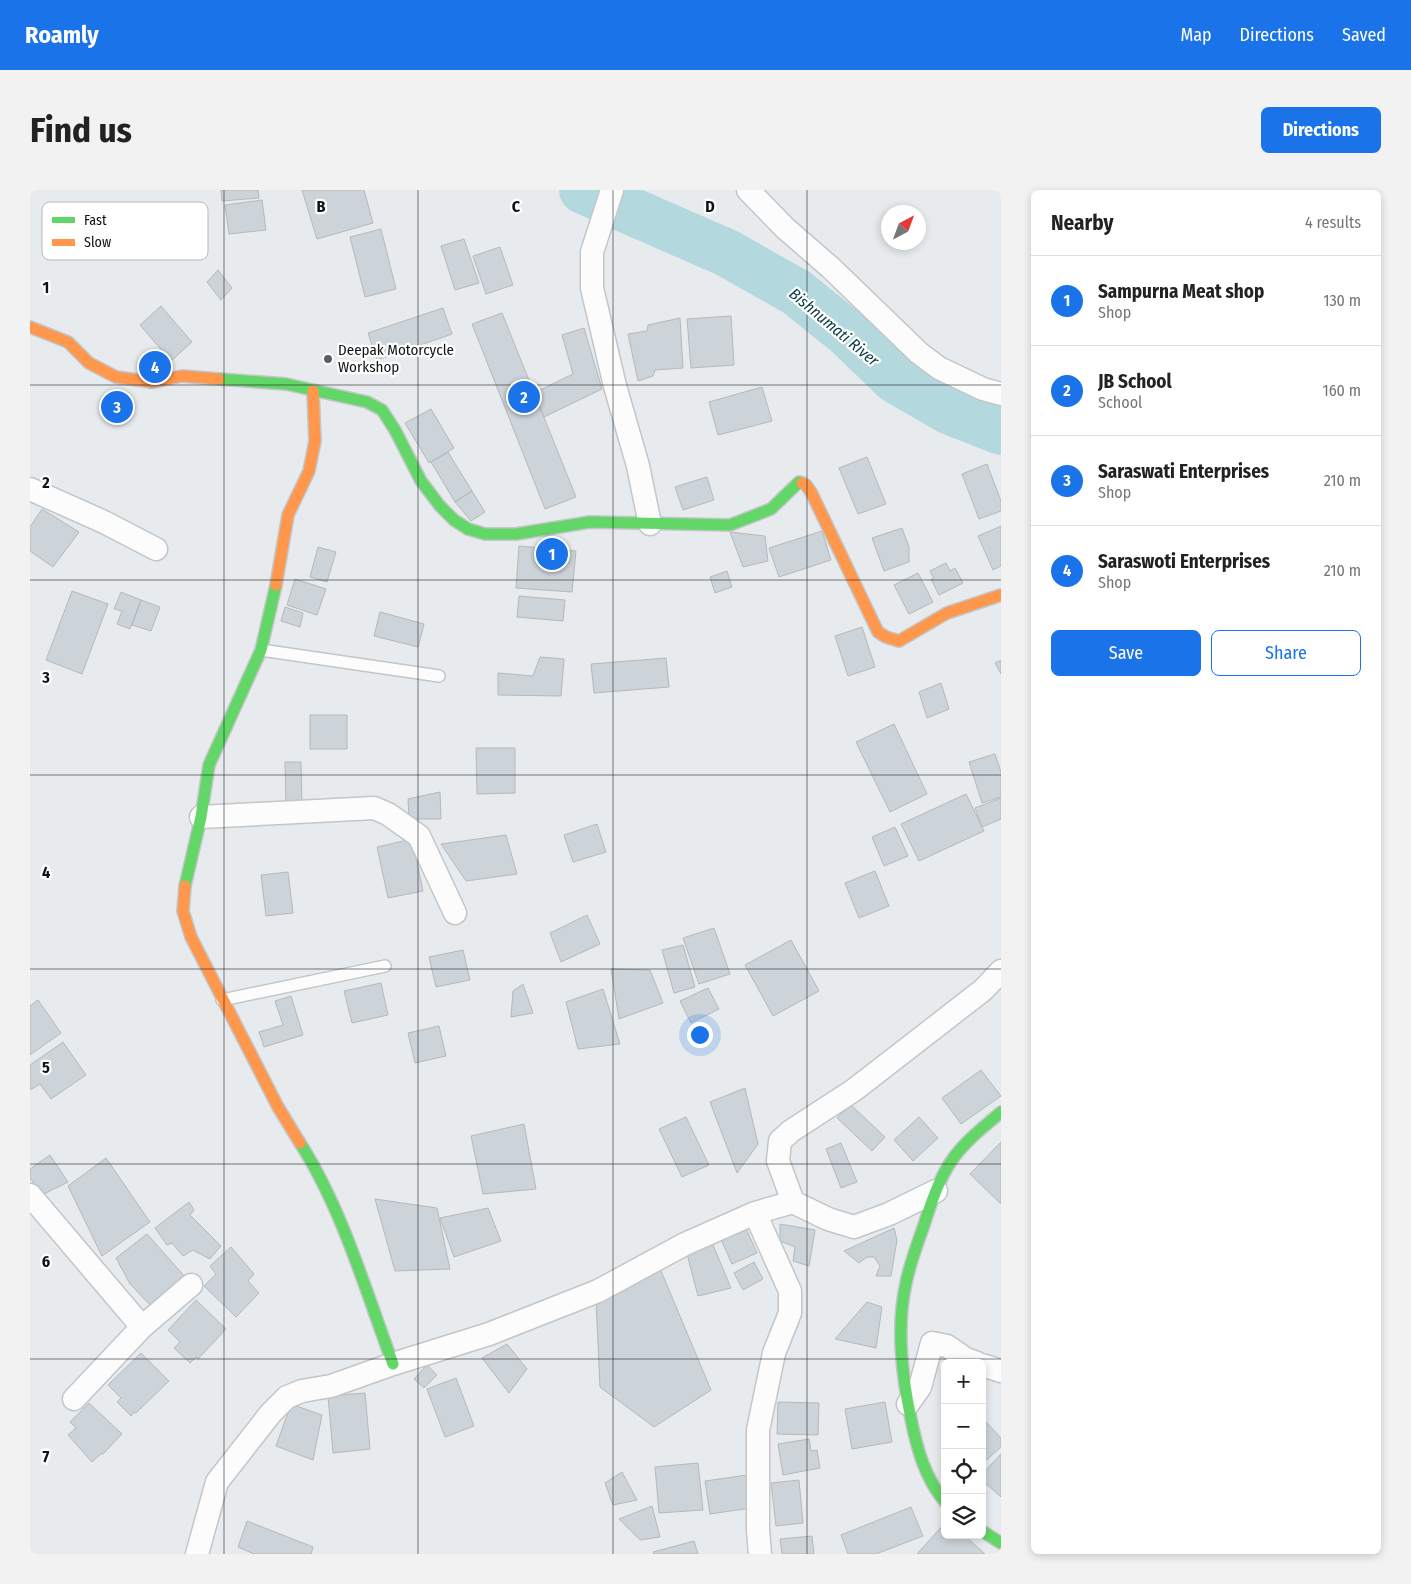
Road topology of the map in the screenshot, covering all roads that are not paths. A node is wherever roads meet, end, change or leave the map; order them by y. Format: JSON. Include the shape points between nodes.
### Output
{"nodes":[{"id":1,"x":612,"y":190,"type":"edge"},
{"id":2,"x":748,"y":190,"type":"edge"},
{"id":3,"x":30,"y":327,"type":"edge"},
{"id":4,"x":313,"y":391,"type":"junction"},
{"id":5,"x":1001,"y":394,"type":"edge"},
{"id":6,"x":30,"y":489,"type":"edge"},
{"id":7,"x":650,"y":524,"type":"junction"},
{"id":8,"x":156,"y":549,"type":"dead end"},
{"id":9,"x":1001,"y":595,"type":"edge"},
{"id":10,"x":260,"y":650,"type":"junction"},
{"id":11,"x":439,"y":676,"type":"dead end"},
{"id":12,"x":201,"y":818,"type":"junction"},
{"id":13,"x":455,"y":913,"type":"dead end"},
{"id":14,"x":385,"y":966,"type":"dead end"},
{"id":15,"x":1001,"y":971,"type":"edge"},
{"id":16,"x":222,"y":1000,"type":"junction"},
{"id":17,"x":1001,"y":1112,"type":"edge"},
{"id":18,"x":936,"y":1191,"type":"junction"},
{"id":19,"x":30,"y":1195,"type":"edge"},
{"id":20,"x":793,"y":1202,"type":"junction"},
{"id":21,"x":755,"y":1213,"type":"junction"},
{"id":22,"x":191,"y":1285,"type":"dead end"},
{"id":23,"x":142,"y":1327,"type":"junction"},
{"id":24,"x":966,"y":1359,"type":"edge"},
{"id":25,"x":393,"y":1364,"type":"junction"},
{"id":26,"x":986,"y":1366,"type":"edge"},
{"id":27,"x":1001,"y":1371,"type":"edge"},
{"id":28,"x":74,"y":1399,"type":"dead end"},
{"id":29,"x":908,"y":1404,"type":"junction"},
{"id":30,"x":941,"y":1496,"type":"edge"},
{"id":31,"x":986,"y":1534,"type":"edge"},
{"id":32,"x":1001,"y":1543,"type":"edge"},
{"id":33,"x":197,"y":1554,"type":"edge"},
{"id":34,"x":760,"y":1554,"type":"edge"}],
"edges":[{"from":1,"to":7,"type":"street","via":[[592,252],[592,288]]},
{"from":2,"to":5,"type":"street","via":[[920,353],[939,368]]},
{"from":3,"to":4,"type":"street","via":[[68,342],[89,363],[116,377],[152,382],[182,376],[286,384]]},
{"from":4,"to":7,"type":"street","via":[[367,402],[382,410],[421,480],[440,506],[468,529],[485,534],[516,534],[590,522]]},
{"from":4,"to":10,"type":"street","via":[[315,441],[309,471],[288,515],[274,598]]},
{"from":6,"to":8,"type":"street"},
{"from":7,"to":9,"type":"street","via":[[730,525],[771,509],[799,482],[811,492],[878,632],[886,637],[899,641],[947,614]]},
{"from":10,"to":11,"type":"lane"},
{"from":10,"to":12,"type":"street","via":[[209,765]]},
{"from":12,"to":13,"type":"street","via":[[374,808],[419,836]]},
{"from":12,"to":16,"type":"street","via":[[183,911],[191,937]]},
{"from":14,"to":16,"type":"lane"},
{"from":15,"to":20,"type":"street","via":[[983,990],[854,1090],[780,1141],[778,1161]]},
{"from":16,"to":25,"type":"street","via":[[338,1214]]},
{"from":17,"to":18,"type":"street","via":[[956,1154]]},
{"from":18,"to":20,"type":"street","via":[[889,1214],[854,1226],[828,1219]]},
{"from":18,"to":29,"type":"street","via":[[909,1266],[903,1301],[901,1361]]},
{"from":19,"to":23,"type":"street"},
{"from":20,"to":21,"type":"street"},
{"from":21,"to":25,"type":"street","via":[[685,1244],[598,1290],[489,1334]]},
{"from":21,"to":34,"type":"street","via":[[790,1291],[790,1313],[774,1352],[758,1430]]},
{"from":22,"to":23,"type":"street"},
{"from":23,"to":28,"type":"street"},
{"from":24,"to":29,"type":"street","via":[[947,1346],[932,1344],[920,1387]]},
{"from":25,"to":33,"type":"street","via":[[331,1386],[287,1397],[217,1482]]},
{"from":26,"to":27,"type":"street"},
{"from":29,"to":30,"type":"street","via":[[917,1447]]},
{"from":31,"to":32,"type":"street"}]}
